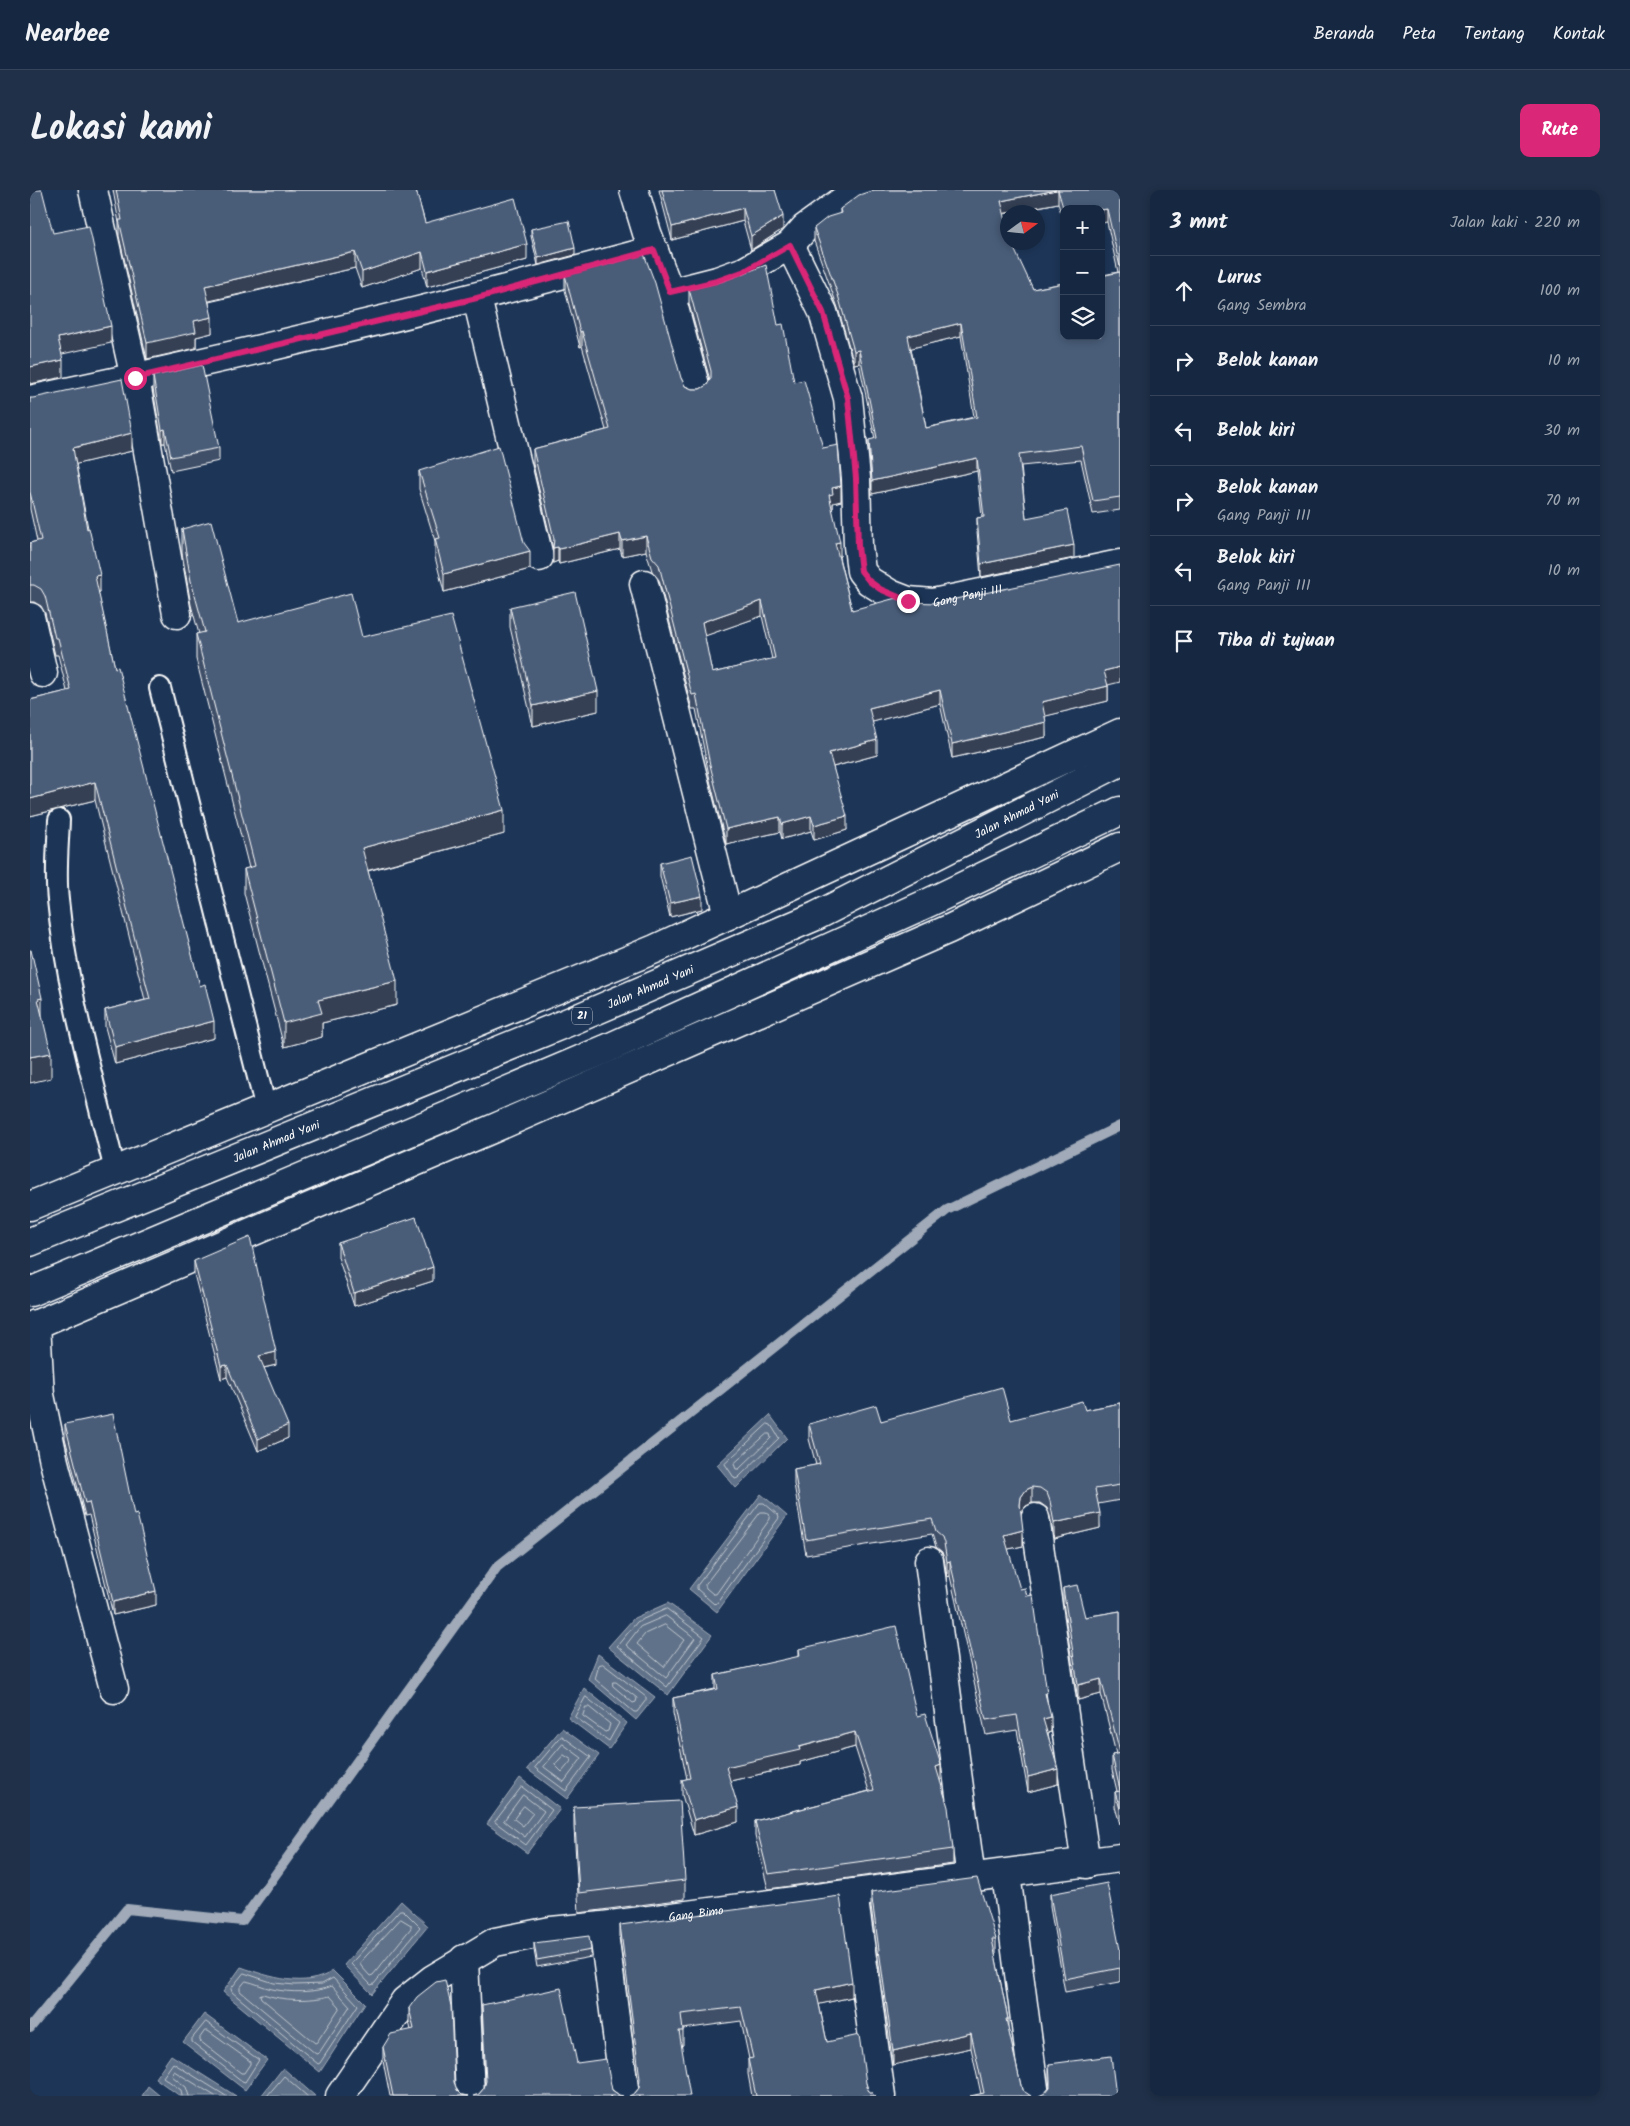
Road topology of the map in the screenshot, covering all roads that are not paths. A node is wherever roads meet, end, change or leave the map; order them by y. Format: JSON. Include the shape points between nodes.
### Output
{"nodes":[{"id":1,"x":93,"y":190,"type":"edge"},
{"id":2,"x":634,"y":190,"type":"edge"},
{"id":3,"x":857,"y":191,"type":"edge"},
{"id":4,"x":790,"y":245,"type":"junction"},
{"id":5,"x":654,"y":250,"type":"junction"},
{"id":6,"x":670,"y":292,"type":"junction"},
{"id":7,"x":477,"y":298,"type":"junction"},
{"id":8,"x":135,"y":378,"type":"junction"},
{"id":9,"x":696,"y":389,"type":"edge"},
{"id":10,"x":30,"y":400,"type":"edge"},
{"id":11,"x":539,"y":558,"type":"dead end"},
{"id":12,"x":1120,"y":564,"type":"edge"},
{"id":13,"x":644,"y":584,"type":"dead end"},
{"id":14,"x":177,"y":614,"type":"dead end"},
{"id":15,"x":30,"y":617,"type":"edge"},
{"id":16,"x":43,"y":673,"type":"dead end"},
{"id":17,"x":160,"y":688,"type":"dead end"},
{"id":18,"x":1116,"y":750,"type":"edge"},
{"id":19,"x":1120,"y":811,"type":"edge"},
{"id":20,"x":59,"y":820,"type":"dead end"},
{"id":21,"x":1120,"y":847,"type":"edge"},
{"id":22,"x":728,"y":914,"type":"junction"},
{"id":23,"x":266,"y":1109,"type":"junction"},
{"id":24,"x":116,"y":1170,"type":"junction"},
{"id":25,"x":30,"y":1206,"type":"edge"},
{"id":26,"x":30,"y":1242,"type":"edge"},
{"id":27,"x":30,"y":1292,"type":"edge"},
{"id":28,"x":33,"y":1325,"type":"edge"},
{"id":29,"x":1034,"y":1518,"type":"dead end"},
{"id":30,"x":929,"y":1561,"type":"dead end"},
{"id":31,"x":114,"y":1689,"type":"dead end"},
{"id":32,"x":1120,"y":1858,"type":"edge"},
{"id":33,"x":1086,"y":1864,"type":"junction"},
{"id":34,"x":1006,"y":1874,"type":"junction"},
{"id":35,"x":971,"y":1878,"type":"junction"},
{"id":36,"x":853,"y":1893,"type":"junction"},
{"id":37,"x":603,"y":1926,"type":"junction"},
{"id":38,"x":464,"y":1959,"type":"junction"},
{"id":39,"x":340,"y":2096,"type":"edge"},
{"id":40,"x":470,"y":2096,"type":"edge"},
{"id":41,"x":625,"y":2096,"type":"edge"},
{"id":42,"x":881,"y":2096,"type":"edge"},
{"id":43,"x":1035,"y":2096,"type":"edge"}],
"edges":[{"from":1,"to":8,"type":"main road"},
{"from":2,"to":5,"type":"main road"},
{"from":3,"to":4,"type":"main road","via":[[805,228]]},
{"from":4,"to":6,"type":"main road","via":[[745,271]]},
{"from":4,"to":12,"type":"main road","name":"Gang Panji III","via":[[823,312],[848,398],[856,478],[858,546],[861,571],[869,581],[908,601],[933,603]]},
{"from":5,"to":6,"type":"main road"},
{"from":5,"to":7,"type":"main road"},
{"from":6,"to":9,"type":"main road"},
{"from":7,"to":8,"type":"main road"},
{"from":7,"to":11,"type":"main road"},
{"from":8,"to":10,"type":"main road"},
{"from":8,"to":14,"type":"main road"},
{"from":13,"to":22,"type":"main road"},
{"from":15,"to":16,"type":"main road"},
{"from":17,"to":23,"type":"lane"},
{"from":18,"to":22,"type":"main road"},
{"from":18,"to":26,"type":"main road","name":"Jalan Ahmad Yani","number":"21","via":[[816,916],[571,1021]]},
{"from":19,"to":27,"type":"main road","via":[[930,902],[606,1049]]},
{"from":20,"to":24,"type":"lane","via":[[58,898],[65,950]]},
{"from":21,"to":28,"type":"main road","via":[[912,945]]},
{"from":22,"to":23,"type":"main road","via":[[655,949]]},
{"from":23,"to":24,"type":"main road"},
{"from":24,"to":25,"type":"main road"},
{"from":28,"to":31,"type":"main road","via":[[40,1395],[54,1462]]},
{"from":29,"to":33,"type":"main road"},
{"from":30,"to":35,"type":"main road"},
{"from":32,"to":33,"type":"main road","name":"Gang Bimo"},
{"from":33,"to":34,"type":"main road","name":"Gang Bimo"},
{"from":34,"to":35,"type":"main road","name":"Gang Bimo"},
{"from":34,"to":43,"type":"main road"},
{"from":35,"to":36,"type":"main road","name":"Gang Bimo"},
{"from":36,"to":37,"type":"main road","name":"Gang Bimo"},
{"from":36,"to":42,"type":"main road"},
{"from":37,"to":38,"type":"main road","name":"Gang Bimo","via":[[551,1931],[495,1942]]},
{"from":37,"to":41,"type":"main road"},
{"from":38,"to":39,"type":"main road","name":"Gang Bimo","via":[[405,2001]]},
{"from":38,"to":40,"type":"main road"}]}
